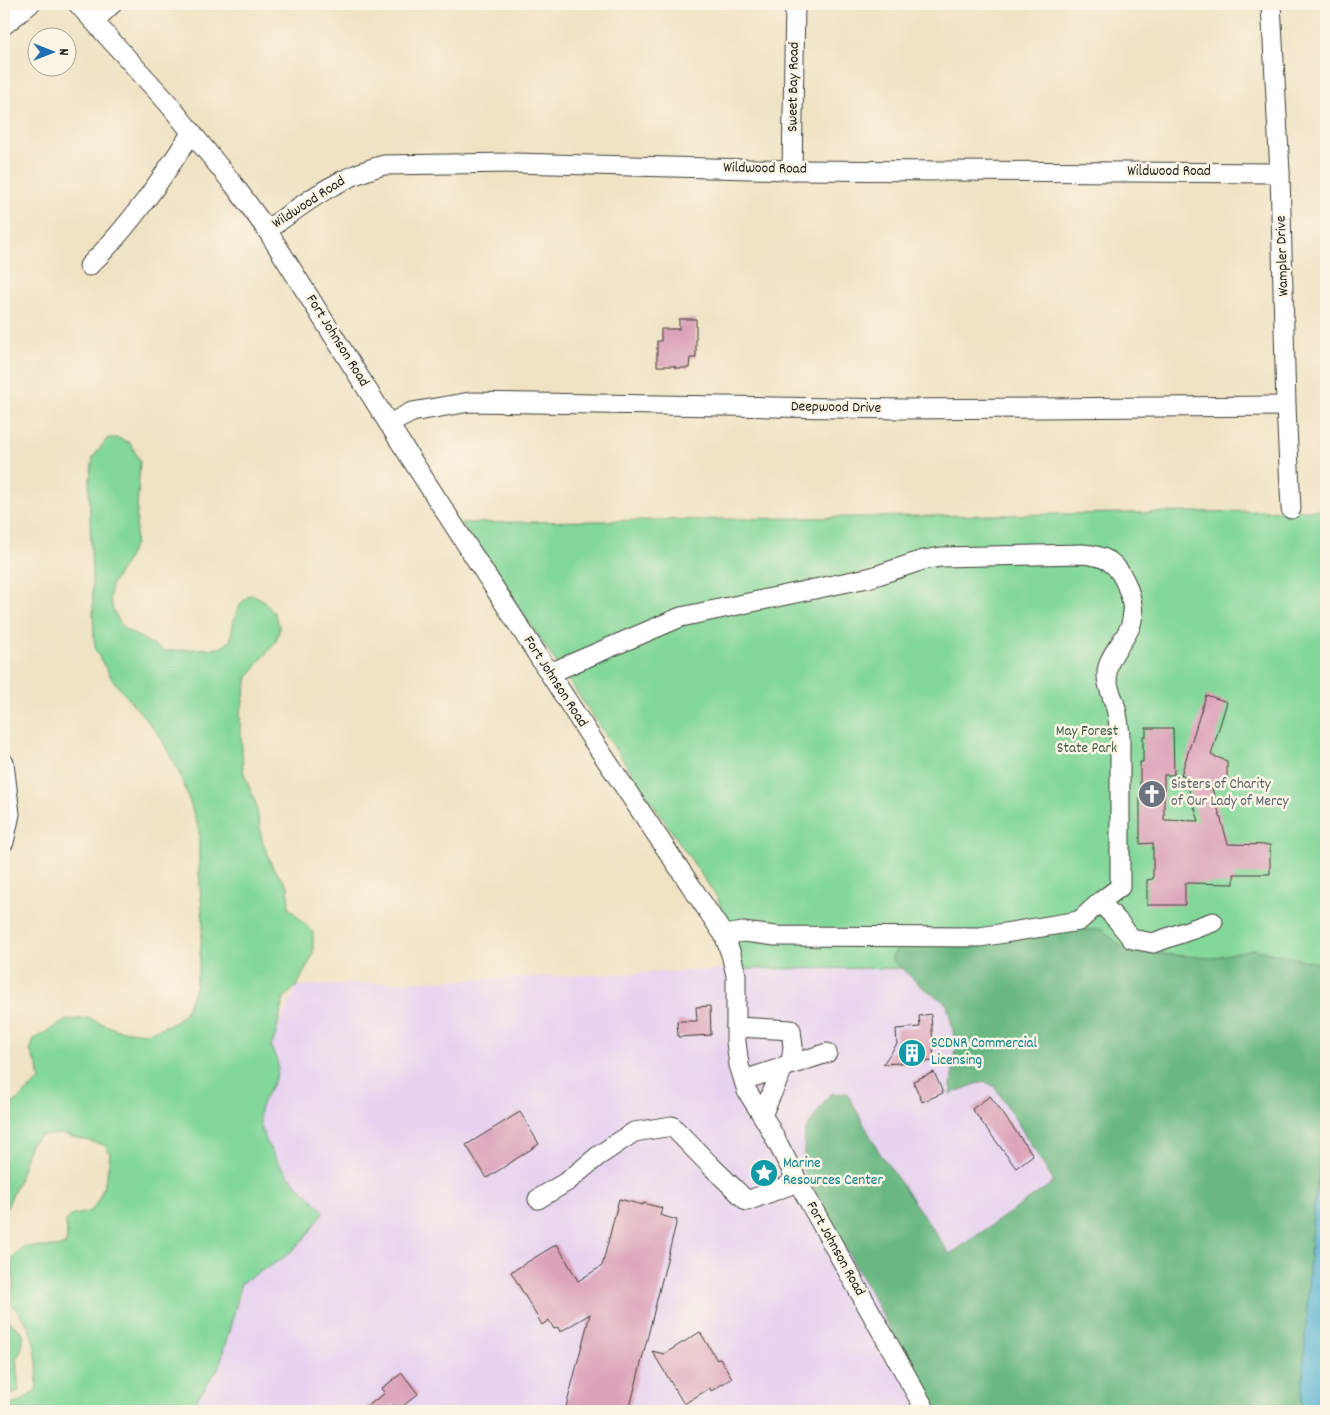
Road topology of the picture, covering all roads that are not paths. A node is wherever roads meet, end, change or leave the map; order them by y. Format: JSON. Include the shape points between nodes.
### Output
{"nodes":[{"id":1,"x":30,"y":4,"type":"edge"},
{"id":2,"x":78,"y":4,"type":"edge"},
{"id":3,"x":112,"y":4,"type":"edge"},
{"id":4,"x":795,"y":4,"type":"edge"},
{"id":5,"x":1271,"y":4,"type":"edge"},
{"id":6,"x":94,"y":21,"type":"junction"},
{"id":7,"x":4,"y":25,"type":"edge"},
{"id":8,"x":192,"y":132,"type":"junction"},
{"id":9,"x":792,"y":170,"type":"junction"},
{"id":10,"x":1280,"y":173,"type":"junction"},
{"id":11,"x":267,"y":230,"type":"junction"},
{"id":12,"x":89,"y":266,"type":"dead end"},
{"id":13,"x":1286,"y":406,"type":"junction"},
{"id":14,"x":389,"y":424,"type":"junction"},
{"id":15,"x":1291,"y":509,"type":"dead end"},
{"id":16,"x":550,"y":673,"type":"junction"},
{"id":17,"x":4,"y":763,"type":"edge"},
{"id":18,"x":4,"y":842,"type":"edge"},
{"id":19,"x":1100,"y":902,"type":"junction"},
{"id":20,"x":1213,"y":922,"type":"dead end"},
{"id":21,"x":724,"y":935,"type":"junction"},
{"id":22,"x":736,"y":1027,"type":"junction"},
{"id":23,"x":827,"y":1053,"type":"dead end"},
{"id":24,"x":788,"y":1065,"type":"junction"},
{"id":25,"x":744,"y":1080,"type":"junction"},
{"id":26,"x":762,"y":1115,"type":"junction"},
{"id":27,"x":798,"y":1182,"type":"junction"},
{"id":28,"x":538,"y":1199,"type":"dead end"},
{"id":29,"x":926,"y":1411,"type":"edge"}],
"edges":[{"from":1,"to":7,"type":"street"},
{"from":2,"to":6,"type":"street","name":"Fort Johnson Road"},
{"from":3,"to":6,"type":"street"},
{"from":4,"to":9,"type":"street","name":"Sweet Bay Road"},
{"from":5,"to":10,"type":"street","name":"Wampler Drive"},
{"from":6,"to":8,"type":"street","name":"Fort Johnson Road"},
{"from":8,"to":11,"type":"street","name":"Fort Johnson Road"},
{"from":8,"to":12,"type":"street","via":[[133,218]]},
{"from":9,"to":10,"type":"street","name":"Wildwood Road"},
{"from":9,"to":11,"type":"street","name":"Wildwood Road","via":[[512,163],[384,165],[364,170],[328,187]]},
{"from":10,"to":13,"type":"street","name":"Wampler Drive"},
{"from":11,"to":14,"type":"street","name":"Fort Johnson Road"},
{"from":13,"to":14,"type":"street","name":"Deepwood Drive","via":[[902,409],[470,402],[412,412]]},
{"from":13,"to":15,"type":"street","name":"Wampler Drive"},
{"from":14,"to":16,"type":"street","name":"Fort Johnson Road"},
{"from":16,"to":19,"type":"street","via":[[681,618],[872,577],[923,560],[962,555],[1068,554],[1102,558],[1116,567],[1126,583],[1132,618],[1108,665],[1106,676],[1120,736],[1120,887]]},
{"from":16,"to":21,"type":"street","name":"Fort Johnson Road"},
{"from":17,"to":18,"type":"street","via":[[10,814]]},
{"from":19,"to":20,"type":"street","via":[[1132,939],[1153,943]]},
{"from":19,"to":21,"type":"street","via":[[1079,921],[980,937],[776,936],[743,932]]},
{"from":21,"to":22,"type":"street","name":"Fort Johnson Road","via":[[736,975]]},
{"from":22,"to":24,"type":"street","via":[[791,1030],[793,1047]]},
{"from":22,"to":25,"type":"street","name":"Fort Johnson Road","via":[[739,1065]]},
{"from":23,"to":24,"type":"street"},
{"from":24,"to":25,"type":"street"},
{"from":24,"to":26,"type":"street"},
{"from":25,"to":26,"type":"street","name":"Fort Johnson Road"},
{"from":26,"to":27,"type":"street","name":"Fort Johnson Road"},
{"from":27,"to":28,"type":"street","via":[[748,1201],[672,1126],[634,1132]]},
{"from":27,"to":29,"type":"street","name":"Fort Johnson Road"}]}
